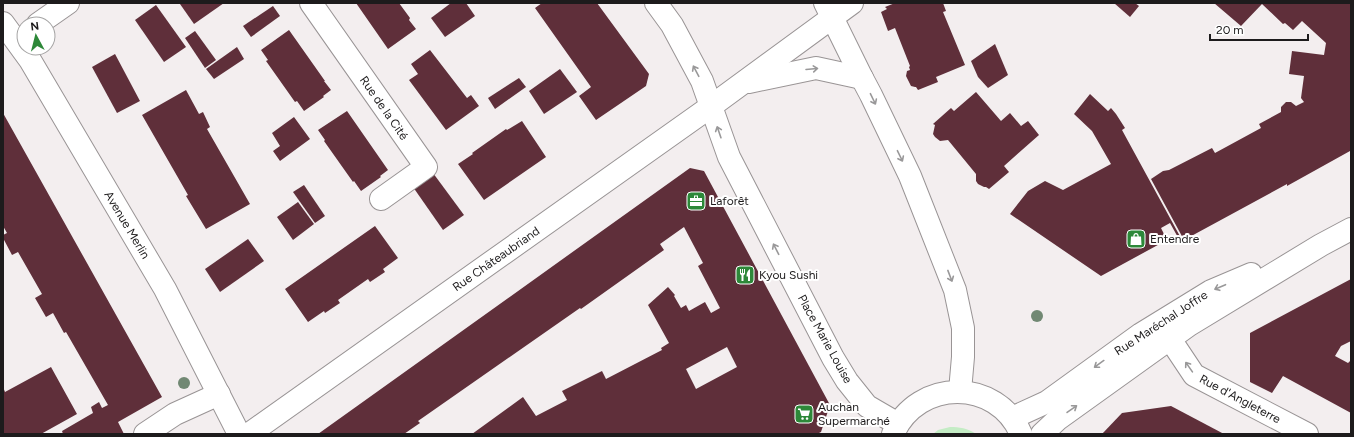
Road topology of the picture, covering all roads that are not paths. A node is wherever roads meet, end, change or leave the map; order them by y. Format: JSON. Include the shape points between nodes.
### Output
{"nodes":[{"id":1,"x":68,"y":3,"type":"edge"},
{"id":2,"x":311,"y":3,"type":"edge"},
{"id":3,"x":656,"y":3,"type":"edge"},
{"id":4,"x":852,"y":3,"type":"edge"},
{"id":5,"x":828,"y":10,"type":"edge"},
{"id":6,"x":49,"y":16,"type":"edge"},
{"id":7,"x":11,"y":35,"type":"edge"},
{"id":8,"x":862,"y":78,"type":"junction"},
{"id":9,"x":743,"y":83,"type":"junction"},
{"id":10,"x":710,"y":107,"type":"junction"},
{"id":11,"x":381,"y":199,"type":"dead end"},
{"id":12,"x":1351,"y":229,"type":"edge"},
{"id":13,"x":1320,"y":245,"type":"junction"},
{"id":14,"x":1141,"y":334,"type":"junction"},
{"id":15,"x":1170,"y":340,"type":"junction"},
{"id":16,"x":960,"y":391,"type":"junction"},
{"id":17,"x":219,"y":394,"type":"junction"},
{"id":18,"x":1016,"y":426,"type":"edge"},
{"id":19,"x":895,"y":429,"type":"edge"},
{"id":20,"x":145,"y":434,"type":"edge"},
{"id":21,"x":239,"y":434,"type":"edge"},
{"id":22,"x":249,"y":434,"type":"edge"},
{"id":23,"x":1042,"y":434,"type":"edge"},
{"id":24,"x":1307,"y":434,"type":"edge"}],
"edges":[{"from":1,"to":6,"type":"street"},
{"from":2,"to":11,"type":"street","name":"Rue de la Cité","via":[[426,167]]},
{"from":10,"to":3,"type":"street","name":"Place Marie Louise","one_way":true,"via":[[702,81],[672,25]]},
{"from":4,"to":5,"type":"street"},
{"from":5,"to":8,"type":"street"},
{"from":5,"to":9,"type":"street"},
{"from":7,"to":17,"type":"street","name":"Avenue Merlin","via":[[32,65],[166,289]]},
{"from":9,"to":8,"type":"street","one_way":true,"via":[[816,68]]},
{"from":8,"to":16,"type":"street","one_way":true,"via":[[910,176],[955,290],[963,328]]},
{"from":9,"to":10,"type":"street","name":"Rue Châteaubriand"},
{"from":19,"to":10,"type":"street","name":"Place Marie Louise","one_way":true,"via":[[867,406],[833,358],[729,157]]},
{"from":10,"to":22,"type":"street","name":"Rue Châteaubriand"},
{"from":12,"to":13,"type":"street","name":"Rue Maréchal Joffre"},
{"from":13,"to":14,"type":"street","name":"Rue Maréchal Joffre","one_way":true,"via":[[1211,291]]},
{"from":13,"to":15,"type":"street","name":"Rue Maréchal Joffre"},
{"from":14,"to":15,"type":"street"},
{"from":14,"to":18,"type":"street","name":"Rue Maréchal Joffre","one_way":true},
{"from":23,"to":15,"type":"street","name":"Rue Maréchal Joffre","one_way":true,"via":[[1058,419]]},
{"from":24,"to":15,"type":"street","name":"Rue d'Angleterre","one_way":true,"via":[[1194,375]]},
{"from":16,"to":18,"type":"street","name":"Place Marie Louise","via":[[979,395],[997,404]]},
{"from":16,"to":19,"type":"street","name":"Place Marie Louise","via":[[941,393],[924,399],[909,410]]},
{"from":17,"to":20,"type":"street","via":[[175,414]]},
{"from":17,"to":21,"type":"street","name":"Avenue Merlin"}]}
